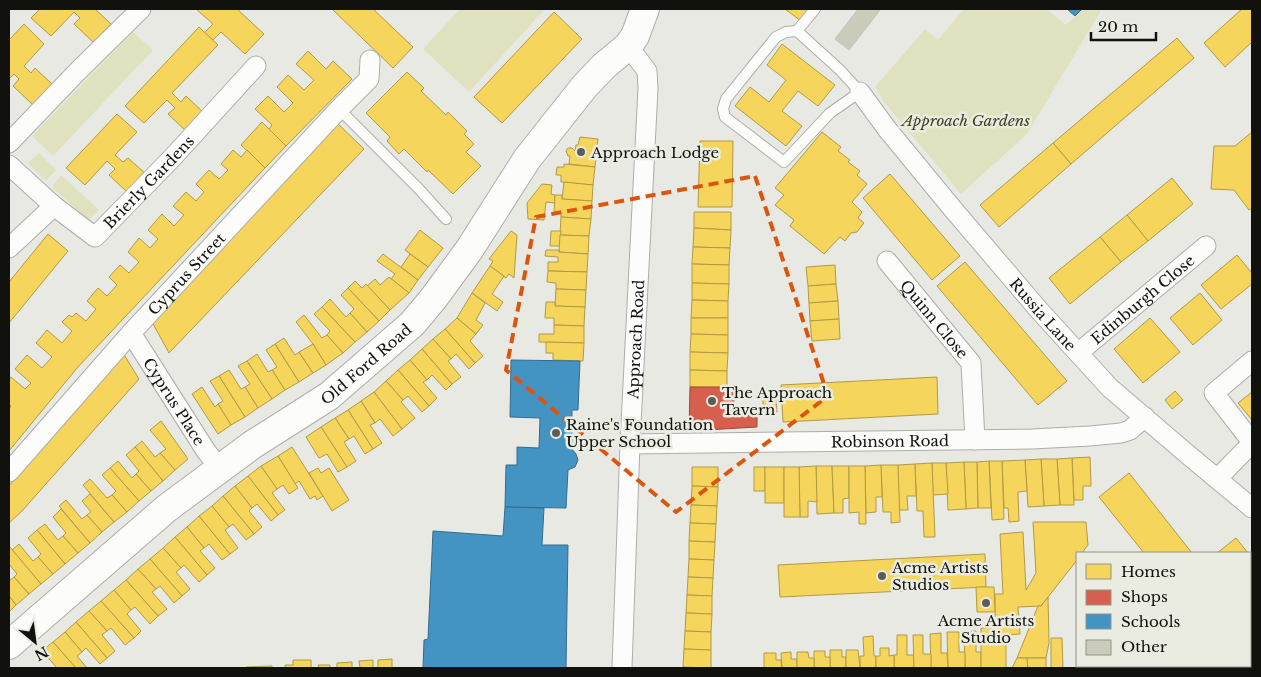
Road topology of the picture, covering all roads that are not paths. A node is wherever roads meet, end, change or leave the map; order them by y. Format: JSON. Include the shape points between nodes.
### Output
{"nodes":[{"id":1,"x":141,"y":9,"type":"edge"},
{"id":2,"x":645,"y":9,"type":"edge"},
{"id":3,"x":815,"y":9,"type":"edge"},
{"id":4,"x":796,"y":31,"type":"junction"},
{"id":5,"x":628,"y":46,"type":"junction"},
{"id":6,"x":370,"y":60,"type":"dead end"},
{"id":7,"x":256,"y":66,"type":"dead end"},
{"id":8,"x":860,"y":92,"type":"junction"},
{"id":9,"x":339,"y":109,"type":"junction"},
{"id":10,"x":9,"y":143,"type":"edge"},
{"id":11,"x":9,"y":165,"type":"edge"},
{"id":12,"x":54,"y":206,"type":"junction"},
{"id":13,"x":446,"y":219,"type":"dead end"},
{"id":14,"x":1206,"y":246,"type":"dead end"},
{"id":15,"x":9,"y":248,"type":"edge"},
{"id":16,"x":887,"y":261,"type":"dead end"},
{"id":17,"x":131,"y":332,"type":"junction"},
{"id":18,"x":1078,"y":353,"type":"junction"},
{"id":19,"x":1252,"y":361,"type":"edge"},
{"id":20,"x":1145,"y":417,"type":"junction"},
{"id":21,"x":975,"y":440,"type":"junction"},
{"id":22,"x":1252,"y":442,"type":"edge"},
{"id":23,"x":630,"y":444,"type":"junction"},
{"id":24,"x":220,"y":469,"type":"junction"},
{"id":25,"x":9,"y":472,"type":"edge"},
{"id":26,"x":1217,"y":479,"type":"junction"},
{"id":27,"x":1252,"y":508,"type":"edge"},
{"id":28,"x":9,"y":645,"type":"edge"},
{"id":29,"x":622,"y":668,"type":"edge"}],
"edges":[{"from":1,"to":10,"type":"street"},
{"from":2,"to":5,"type":"main road","name":"Old Ford Road"},
{"from":3,"to":4,"type":"lane"},
{"from":4,"to":8,"type":"lane"},
{"from":4,"to":8,"type":"lane","via":[[776,37],[726,99],[725,117],[784,162],[830,113]]},
{"from":5,"to":23,"type":"street","name":"Approach Road","via":[[647,71],[648,88]]},
{"from":5,"to":24,"type":"main road","name":"Old Ford Road","via":[[584,87],[528,159],[469,250],[412,324],[329,396]]},
{"from":6,"to":9,"type":"street","name":"Cyprus Street","via":[[369,79]]},
{"from":7,"to":12,"type":"street","name":"Brierly Gardens","via":[[95,237]]},
{"from":8,"to":18,"type":"street","name":"Russia Lane","via":[[952,208]]},
{"from":9,"to":13,"type":"lane"},
{"from":9,"to":17,"type":"street","name":"Cyprus Street"},
{"from":11,"to":12,"type":"street","name":"Brierly Gardens"},
{"from":12,"to":15,"type":"street"},
{"from":14,"to":18,"type":"street","name":"Edinburgh Close"},
{"from":16,"to":21,"type":"street","name":"Quinn Close","via":[[971,363]]},
{"from":17,"to":24,"type":"street","name":"Cyprus Place"},
{"from":17,"to":25,"type":"street","name":"Cyprus Street"},
{"from":18,"to":20,"type":"street","name":"Russia Lane","via":[[1110,388]]},
{"from":19,"to":22,"type":"street","via":[[1214,393]]},
{"from":20,"to":21,"type":"street","name":"Robinson Road","via":[[1121,433]]},
{"from":20,"to":26,"type":"street","name":"Russia Lane"},
{"from":21,"to":23,"type":"street","name":"Robinson Road"},
{"from":22,"to":26,"type":"street"},
{"from":23,"to":29,"type":"street","name":"Approach Road"},
{"from":24,"to":28,"type":"main road","name":"Old Ford Road","via":[[167,508]]},
{"from":26,"to":27,"type":"street","name":"Russia Lane"}]}
